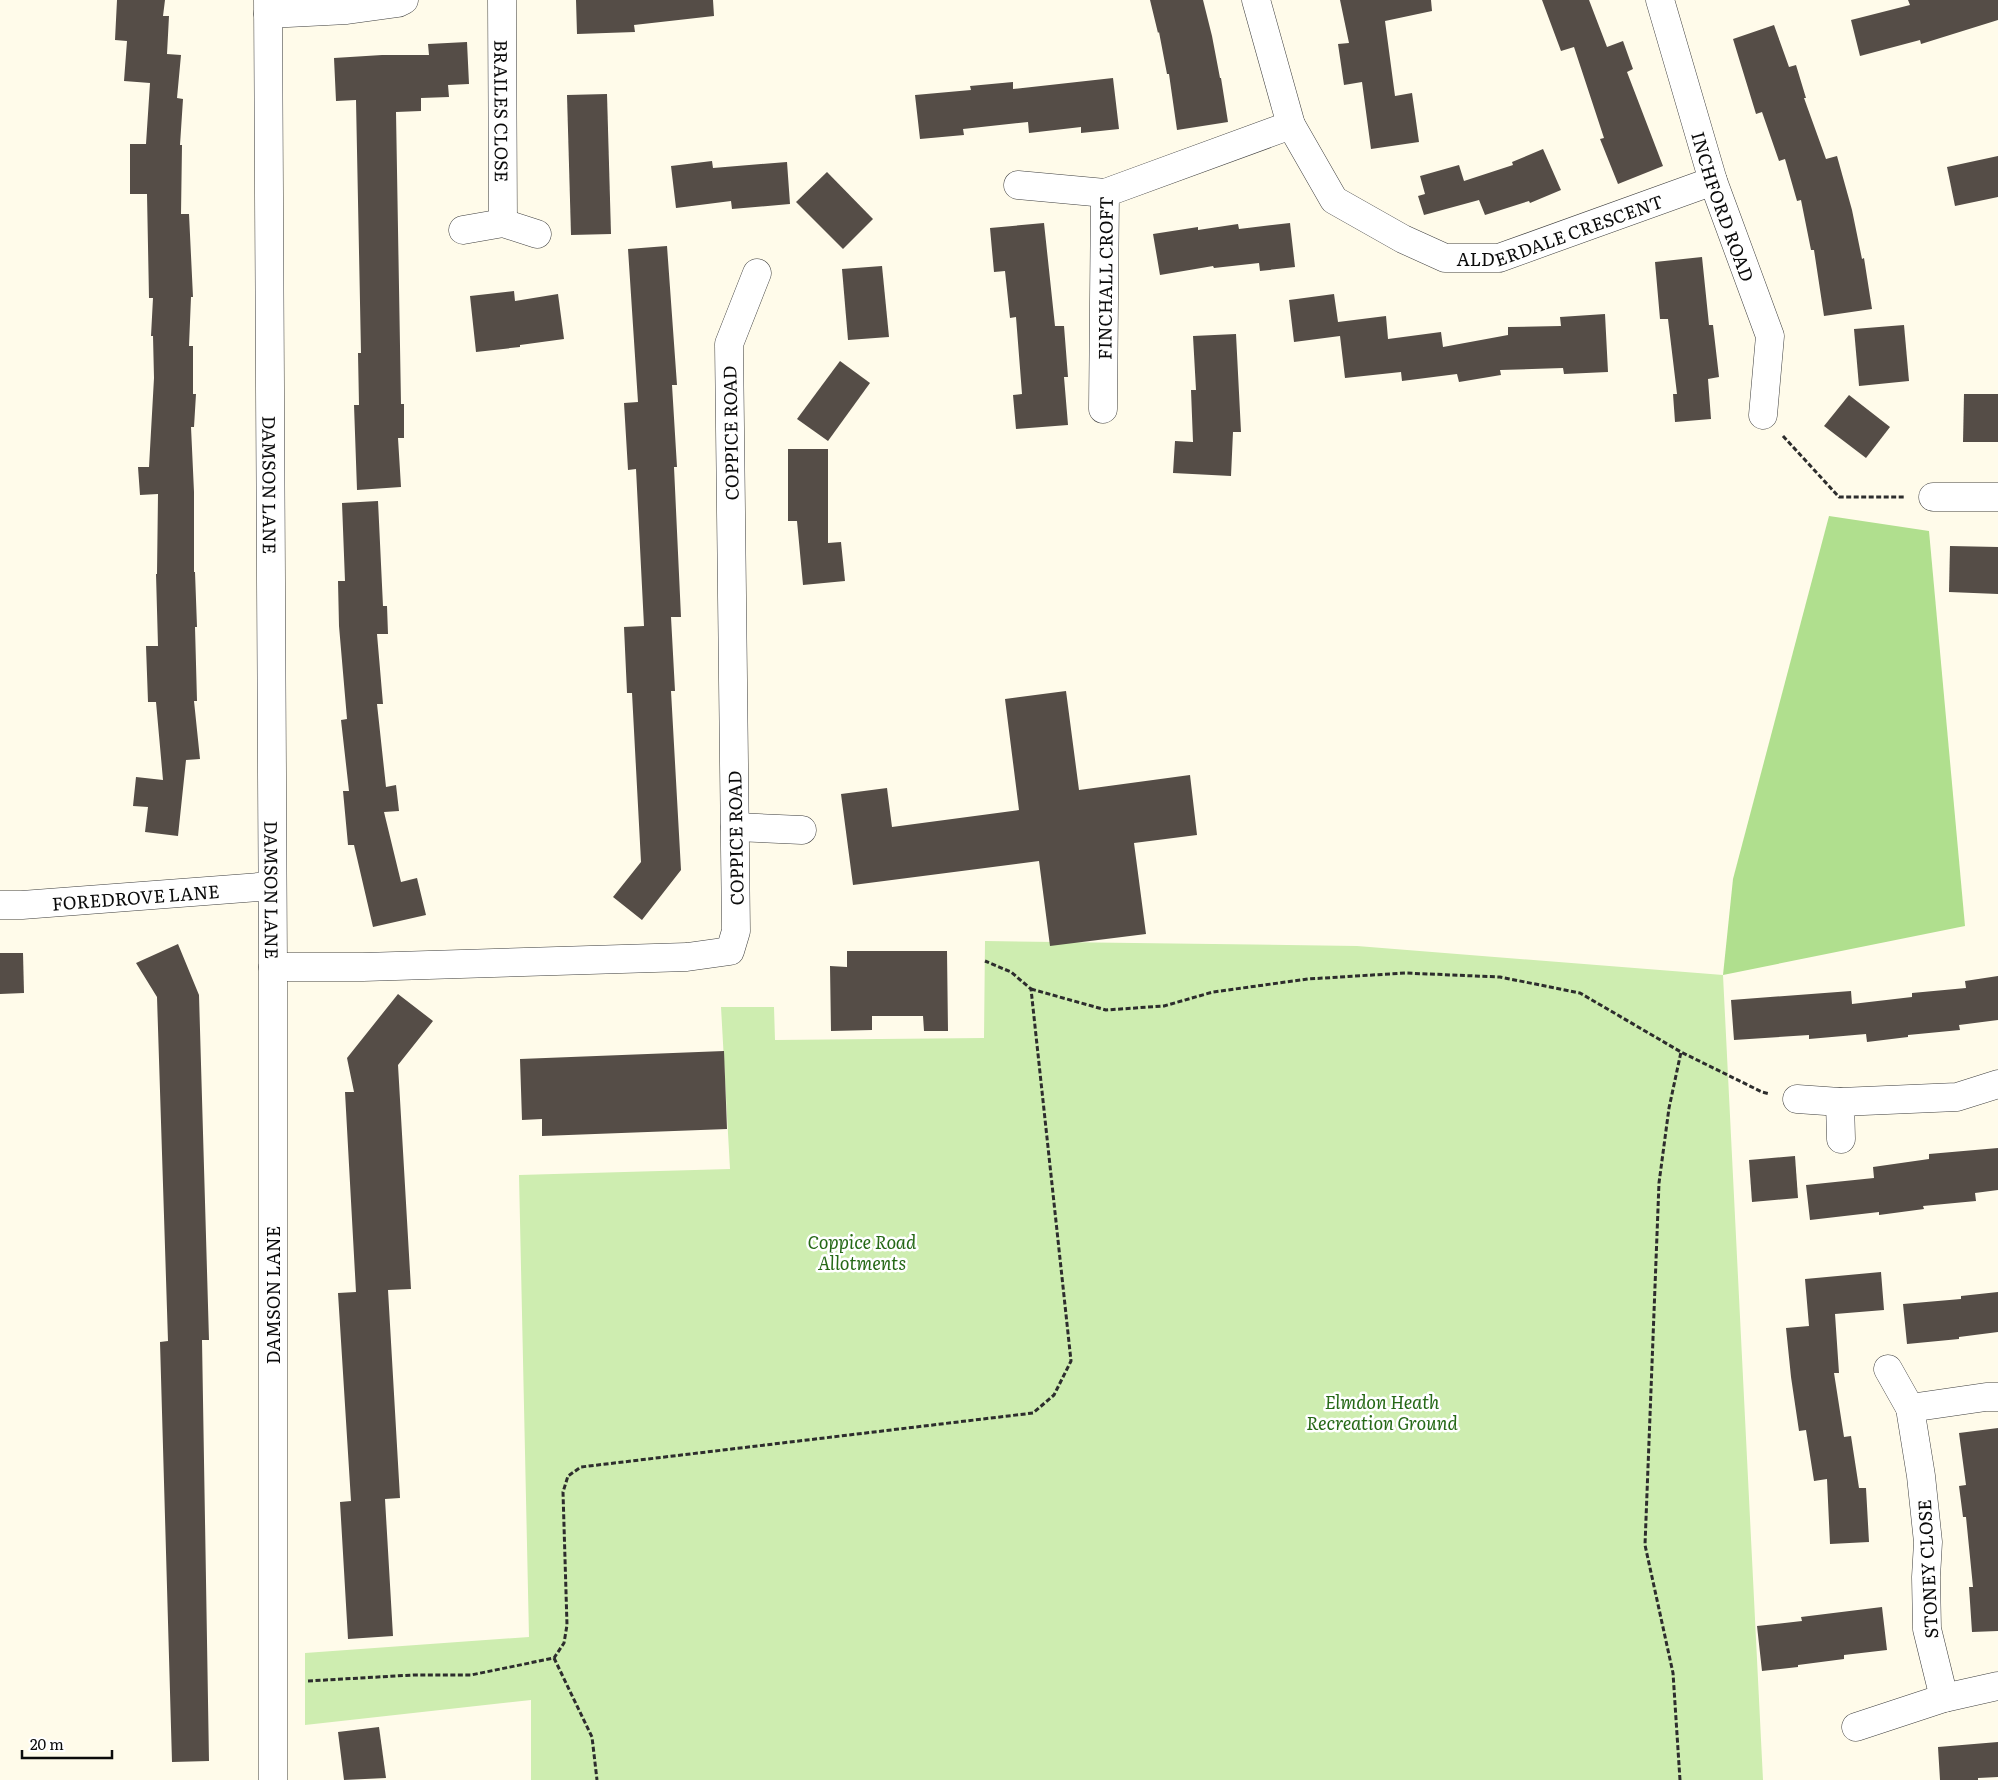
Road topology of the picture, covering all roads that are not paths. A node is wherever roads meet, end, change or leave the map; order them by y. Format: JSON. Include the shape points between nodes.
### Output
{"nodes":[{"id":1,"x":404,"y":0,"type":"edge"},
{"id":2,"x":502,"y":0,"type":"edge"},
{"id":3,"x":1256,"y":0,"type":"edge"},
{"id":4,"x":1660,"y":0,"type":"edge"},
{"id":5,"x":268,"y":7,"type":"edge"},
{"id":6,"x":1291,"y":125,"type":"junction"},
{"id":7,"x":1713,"y":181,"type":"junction"},
{"id":8,"x":1018,"y":185,"type":"dead end"},
{"id":9,"x":1105,"y":193,"type":"junction"},
{"id":10,"x":503,"y":223,"type":"junction"},
{"id":11,"x":463,"y":230,"type":"dead end"},
{"id":12,"x":537,"y":234,"type":"dead end"},
{"id":13,"x":757,"y":273,"type":"dead end"},
{"id":14,"x":1103,"y":409,"type":"dead end"},
{"id":15,"x":1763,"y":415,"type":"road end"},
{"id":16,"x":1933,"y":497,"type":"road end"},
{"id":17,"x":1998,"y":497,"type":"edge"},
{"id":18,"x":735,"y":828,"type":"junction"},
{"id":19,"x":802,"y":830,"type":"dead end"},
{"id":20,"x":272,"y":886,"type":"junction"},
{"id":21,"x":0,"y":905,"type":"edge"},
{"id":22,"x":273,"y":967,"type":"junction"},
{"id":23,"x":1998,"y":1084,"type":"edge"},
{"id":24,"x":1797,"y":1099,"type":"road end"},
{"id":25,"x":1840,"y":1102,"type":"junction"},
{"id":26,"x":1841,"y":1139,"type":"dead end"},
{"id":27,"x":1888,"y":1368,"type":"dead end"},
{"id":28,"x":1998,"y":1397,"type":"edge"},
{"id":29,"x":1910,"y":1408,"type":"junction"},
{"id":30,"x":1998,"y":1686,"type":"edge"},
{"id":31,"x":1944,"y":1698,"type":"junction"},
{"id":32,"x":1856,"y":1727,"type":"dead end"},
{"id":33,"x":273,"y":1780,"type":"edge"}],
"edges":[{"from":1,"to":5,"type":"street","via":[[347,10]]},
{"from":2,"to":10,"type":"street","name":"BRAILES CLOSE"},
{"from":3,"to":6,"type":"street","name":"ALDERDALE CRESCENT"},
{"from":4,"to":7,"type":"street","name":"INCHFORD ROAD"},
{"from":5,"to":20,"type":"street","name":"DAMSON LANE"},
{"from":6,"to":7,"type":"street","name":"ALDERDALE CRESCENT","via":[[1334,200],[1403,239],[1445,258],[1499,258]]},
{"from":6,"to":9,"type":"street","name":"FINCHALL CROFT"},
{"from":7,"to":15,"type":"street","name":"INCHFORD ROAD","via":[[1770,336]]},
{"from":8,"to":9,"type":"street"},
{"from":9,"to":14,"type":"street","name":"FINCHALL CROFT"},
{"from":10,"to":11,"type":"street"},
{"from":10,"to":12,"type":"street"},
{"from":13,"to":18,"type":"street","name":"COPPICE ROAD","via":[[729,344]]},
{"from":16,"to":17,"type":"street"},
{"from":18,"to":19,"type":"street"},
{"from":18,"to":22,"type":"street","name":"COPPICE ROAD","via":[[736,931],[730,951],[687,957]]},
{"from":20,"to":21,"type":"street","name":"FOREDROVE LANE"},
{"from":20,"to":22,"type":"street","name":"DAMSON LANE"},
{"from":22,"to":33,"type":"street","name":"DAMSON LANE"},
{"from":23,"to":25,"type":"street","via":[[1957,1097]]},
{"from":24,"to":25,"type":"street"},
{"from":25,"to":26,"type":"street"},
{"from":27,"to":29,"type":"street"},
{"from":28,"to":29,"type":"street"},
{"from":29,"to":31,"type":"street","name":"STONEY CLOSE","via":[[1928,1542],[1927,1629]]},
{"from":30,"to":31,"type":"street"},
{"from":31,"to":32,"type":"street"}]}
